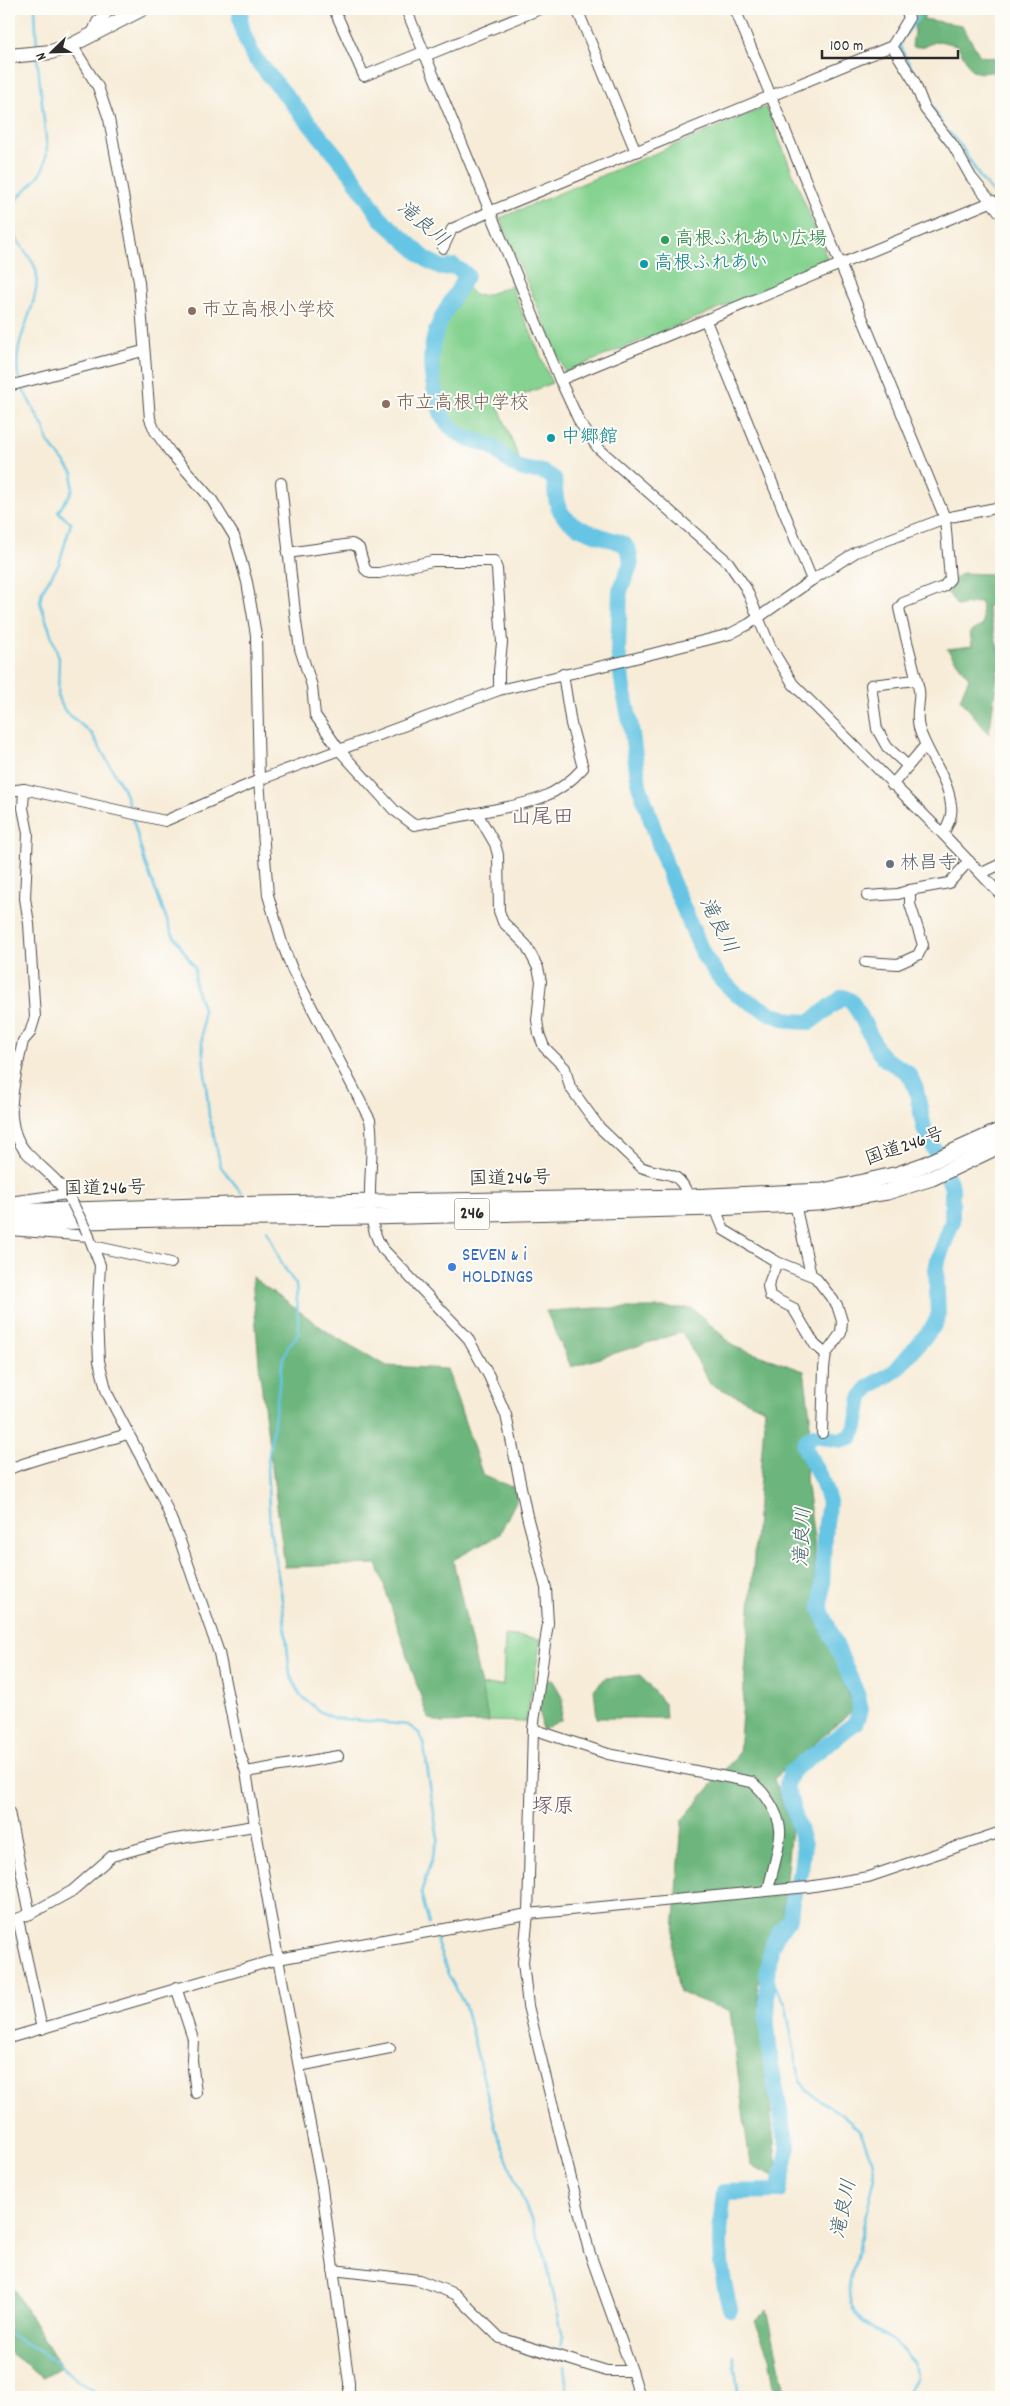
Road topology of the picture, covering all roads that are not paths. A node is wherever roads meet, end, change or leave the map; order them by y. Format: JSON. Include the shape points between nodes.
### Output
{"nodes":[{"id":1,"x":111,"y":9,"type":"edge"},
{"id":2,"x":142,"y":9,"type":"edge"},
{"id":3,"x":334,"y":9,"type":"edge"},
{"id":4,"x":406,"y":9,"type":"edge"},
{"id":5,"x":540,"y":9,"type":"edge"},
{"id":6,"x":577,"y":9,"type":"edge"},
{"id":7,"x":735,"y":9,"type":"edge"},
{"id":8,"x":906,"y":9,"type":"edge"},
{"id":9,"x":92,"y":36,"type":"junction"},
{"id":10,"x":72,"y":45,"type":"junction"},
{"id":11,"x":892,"y":46,"type":"junction"},
{"id":12,"x":424,"y":54,"type":"junction"},
{"id":13,"x":9,"y":56,"type":"edge"},
{"id":14,"x":770,"y":97,"type":"junction"},
{"id":15,"x":636,"y":152,"type":"junction"},
{"id":16,"x":993,"y":201,"type":"junction"},
{"id":17,"x":489,"y":212,"type":"junction"},
{"id":18,"x":1001,"y":214,"type":"edge"},
{"id":19,"x":443,"y":248,"type":"dead end"},
{"id":20,"x":840,"y":265,"type":"junction"},
{"id":21,"x":706,"y":321,"type":"junction"},
{"id":22,"x":143,"y":351,"type":"junction"},
{"id":23,"x":560,"y":380,"type":"junction"},
{"id":24,"x":11,"y":385,"type":"edge"},
{"id":25,"x":281,"y":483,"type":"dead end"},
{"id":26,"x":1001,"y":507,"type":"edge"},
{"id":27,"x":945,"y":518,"type":"junction"},
{"id":28,"x":287,"y":553,"type":"junction"},
{"id":29,"x":812,"y":580,"type":"junction"},
{"id":30,"x":759,"y":616,"type":"junction"},
{"id":31,"x":562,"y":674,"type":"junction"},
{"id":32,"x":916,"y":680,"type":"junction"},
{"id":33,"x":499,"y":690,"type":"junction"},
{"id":34,"x":925,"y":746,"type":"junction"},
{"id":35,"x":340,"y":751,"type":"junction"},
{"id":36,"x":908,"y":766,"type":"junction"},
{"id":37,"x":259,"y":780,"type":"junction"},
{"id":38,"x":892,"y":785,"type":"junction"},
{"id":39,"x":24,"y":789,"type":"junction"},
{"id":40,"x":9,"y":791,"type":"edge"},
{"id":41,"x":477,"y":813,"type":"junction"},
{"id":42,"x":943,"y":834,"type":"junction"},
{"id":43,"x":970,"y":861,"type":"junction"},
{"id":44,"x":1001,"y":864,"type":"edge"},
{"id":45,"x":982,"y":873,"type":"junction"},
{"id":46,"x":910,"y":890,"type":"junction"},
{"id":47,"x":1001,"y":895,"type":"edge"},
{"id":48,"x":867,"y":896,"type":"dead end"},
{"id":49,"x":865,"y":962,"type":"dead end"},
{"id":50,"x":1001,"y":1130,"type":"edge"},
{"id":51,"x":1001,"y":1145,"type":"edge"},
{"id":52,"x":967,"y":1155,"type":"junction"},
{"id":53,"x":929,"y":1171,"type":"junction"},
{"id":54,"x":689,"y":1197,"type":"junction"},
{"id":55,"x":70,"y":1198,"type":"junction"},
{"id":56,"x":9,"y":1202,"type":"edge"},
{"id":57,"x":795,"y":1204,"type":"junction"},
{"id":58,"x":714,"y":1208,"type":"junction"},
{"id":59,"x":371,"y":1211,"type":"junction"},
{"id":60,"x":9,"y":1212,"type":"edge"},
{"id":61,"x":9,"y":1223,"type":"edge"},
{"id":62,"x":9,"y":1230,"type":"edge"},
{"id":63,"x":89,"y":1238,"type":"junction"},
{"id":64,"x":777,"y":1262,"type":"junction"},
{"id":65,"x":171,"y":1263,"type":"dead end"},
{"id":66,"x":811,"y":1275,"type":"junction"},
{"id":67,"x":826,"y":1354,"type":"junction"},
{"id":68,"x":822,"y":1433,"type":"dead end"},
{"id":69,"x":128,"y":1434,"type":"junction"},
{"id":70,"x":9,"y":1469,"type":"edge"},
{"id":71,"x":533,"y":1729,"type":"junction"},
{"id":72,"x":338,"y":1756,"type":"dead end"},
{"id":73,"x":246,"y":1772,"type":"junction"},
{"id":74,"x":9,"y":1812,"type":"edge"},
{"id":75,"x":254,"y":1826,"type":"junction"},
{"id":76,"x":1001,"y":1832,"type":"edge"},
{"id":77,"x":768,"y":1890,"type":"junction"},
{"id":78,"x":30,"y":1914,"type":"junction"},
{"id":79,"x":528,"y":1914,"type":"junction"},
{"id":80,"x":13,"y":1920,"type":"edge"},
{"id":81,"x":278,"y":1959,"type":"junction"},
{"id":82,"x":176,"y":1987,"type":"junction"},
{"id":83,"x":42,"y":2029,"type":"junction"},
{"id":84,"x":9,"y":2038,"type":"edge"},
{"id":85,"x":390,"y":2048,"type":"dead end"},
{"id":86,"x":299,"y":2066,"type":"junction"},
{"id":87,"x":196,"y":2093,"type":"dead end"},
{"id":88,"x":333,"y":2270,"type":"junction"},
{"id":89,"x":632,"y":2371,"type":"junction"},
{"id":90,"x":349,"y":2397,"type":"edge"},
{"id":91,"x":640,"y":2397,"type":"edge"}],
"edges":[{"from":1,"to":9,"type":"street","via":[[97,22]]},
{"from":2,"to":9,"type":"main road"},
{"from":3,"to":12,"type":"street","via":[[364,76]]},
{"from":4,"to":12,"type":"street"},
{"from":5,"to":12,"type":"street"},
{"from":6,"to":15,"type":"street"},
{"from":7,"to":14,"type":"street"},
{"from":8,"to":11,"type":"street","via":[[909,18]]},
{"from":9,"to":10,"type":"main road"},
{"from":10,"to":13,"type":"main road","via":[[37,54]]},
{"from":10,"to":22,"type":"street","via":[[98,87],[109,119],[140,282]]},
{"from":11,"to":14,"type":"street"},
{"from":11,"to":16,"type":"street","via":[[914,81],[925,109],[953,145],[971,177]]},
{"from":12,"to":17,"type":"street"},
{"from":14,"to":15,"type":"street"},
{"from":14,"to":20,"type":"street"},
{"from":15,"to":17,"type":"street"},
{"from":16,"to":18,"type":"street"},
{"from":16,"to":20,"type":"street"},
{"from":17,"to":19,"type":"street","via":[[452,229]]},
{"from":17,"to":23,"type":"street"},
{"from":20,"to":21,"type":"street"},
{"from":20,"to":27,"type":"street"},
{"from":21,"to":23,"type":"street"},
{"from":21,"to":29,"type":"street"},
{"from":22,"to":24,"type":"street"},
{"from":22,"to":37,"type":"street","via":[[150,419],[155,431],[212,500],[234,536],[242,560],[256,635]]},
{"from":23,"to":30,"type":"street","via":[[588,437],[612,462],[728,562],[746,588]]},
{"from":25,"to":28,"type":"street"},
{"from":26,"to":27,"type":"street"},
{"from":27,"to":29,"type":"street","via":[[856,552]]},
{"from":27,"to":32,"type":"street","via":[[950,579],[943,587],[903,603],[899,608]]},
{"from":28,"to":33,"type":"street","via":[[352,544],[359,548],[364,569],[370,573],[432,561],[494,561],[502,643]]},
{"from":28,"to":35,"type":"street","via":[[297,631],[312,686],[315,715]]},
{"from":29,"to":30,"type":"street"},
{"from":30,"to":31,"type":"street","via":[[714,640]]},
{"from":30,"to":38,"type":"street","via":[[770,646],[792,684]]},
{"from":31,"to":33,"type":"street"},
{"from":31,"to":41,"type":"street","via":[[583,768],[574,779],[541,800]]},
{"from":32,"to":34,"type":"street","via":[[920,692],[916,711]]},
{"from":32,"to":36,"type":"street","via":[[872,686],[878,728],[887,748]]},
{"from":33,"to":35,"type":"street","via":[[450,706]]},
{"from":34,"to":36,"type":"street"},
{"from":34,"to":42,"type":"street","via":[[945,781],[951,804],[952,815]]},
{"from":35,"to":37,"type":"street"},
{"from":35,"to":41,"type":"street","via":[[394,810],[414,825]]},
{"from":36,"to":38,"type":"street"},
{"from":37,"to":39,"type":"street","via":[[165,821]]},
{"from":37,"to":59,"type":"street","via":[[266,880],[282,943],[292,970],[370,1120]]},
{"from":38,"to":42,"type":"street"},
{"from":39,"to":40,"type":"street"},
{"from":39,"to":55,"type":"street","via":[[28,840],[24,898],[29,924],[35,1016],[30,1033],[23,1041],[9,1116],[19,1143],[60,1183]]},
{"from":41,"to":54,"type":"street","via":[[498,855],[499,912],[503,922],[526,945],[538,968],[541,981],[537,1020],[544,1046],[565,1068],[573,1092],[599,1127],[641,1167],[676,1177]]},
{"from":42,"to":43,"type":"street"},
{"from":43,"to":45,"type":"street"},
{"from":43,"to":46,"type":"street","via":[[948,883]]},
{"from":44,"to":45,"type":"street"},
{"from":45,"to":47,"type":"street"},
{"from":46,"to":48,"type":"street"},
{"from":46,"to":49,"type":"street","via":[[910,904],[923,945],[918,954],[898,964]]},
{"from":50,"to":52,"type":"highway","name":"国道246号","number":"246"},
{"from":51,"to":52,"type":"highway","name":"国道246号","number":"246"},
{"from":52,"to":53,"type":"highway","name":"国道246号","number":"246"},
{"from":53,"to":54,"type":"highway","name":"国道246号","number":"246","via":[[898,1174],[823,1191]]},
{"from":53,"to":57,"type":"highway","name":"国道246号","number":"246","via":[[887,1192]]},
{"from":54,"to":59,"type":"highway","name":"国道246号","number":"246"},
{"from":55,"to":56,"type":"street"},
{"from":55,"to":63,"type":"street","bridge":true},
{"from":57,"to":58,"type":"highway","name":"国道246号","number":"246"},
{"from":57,"to":66,"type":"street"},
{"from":58,"to":59,"type":"highway","name":"国道246号","number":"246"},
{"from":58,"to":64,"type":"street","via":[[724,1230]]},
{"from":59,"to":60,"type":"highway","name":"国道246号","number":"246","via":[[262,1204]]},
{"from":59,"to":61,"type":"highway","name":"国道246号","number":"246"},
{"from":59,"to":71,"type":"street","via":[[374,1235],[382,1248],[467,1337],[506,1415],[546,1588],[548,1623]]},
{"from":62,"to":63,"type":"street"},
{"from":63,"to":65,"type":"street"},
{"from":63,"to":69,"type":"street","via":[[100,1265],[99,1361],[107,1392]]},
{"from":64,"to":66,"type":"street"},
{"from":64,"to":67,"type":"street","via":[[768,1286],[770,1296],[793,1308],[815,1345]]},
{"from":66,"to":67,"type":"street","via":[[836,1305],[842,1321],[841,1333]]},
{"from":67,"to":68,"type":"street"},
{"from":69,"to":70,"type":"street","via":[[76,1450],[42,1456]]},
{"from":69,"to":73,"type":"street","via":[[162,1497],[179,1538],[218,1653]]},
{"from":71,"to":77,"type":"street","via":[[608,1754],[752,1782],[762,1790],[775,1812],[780,1829]]},
{"from":71,"to":79,"type":"street"},
{"from":72,"to":73,"type":"street"},
{"from":73,"to":75,"type":"street"},
{"from":74,"to":78,"type":"street"},
{"from":75,"to":78,"type":"street","via":[[170,1840],[112,1856],[72,1892]]},
{"from":75,"to":81,"type":"street"},
{"from":76,"to":77,"type":"street","via":[[868,1876],[808,1888]]},
{"from":77,"to":79,"type":"street"},
{"from":78,"to":80,"type":"street"},
{"from":79,"to":81,"type":"street"},
{"from":79,"to":89,"type":"street","via":[[523,1962],[528,2006],[589,2252]]},
{"from":80,"to":83,"type":"street"},
{"from":81,"to":82,"type":"street"},
{"from":81,"to":86,"type":"street"},
{"from":82,"to":83,"type":"street"},
{"from":82,"to":87,"type":"street","via":[[193,2039]]},
{"from":83,"to":84,"type":"street"},
{"from":85,"to":86,"type":"street"},
{"from":86,"to":88,"type":"street","via":[[321,2181]]},
{"from":88,"to":89,"type":"street","via":[[419,2280],[455,2294],[500,2338],[607,2371]]},
{"from":88,"to":90,"type":"street"},
{"from":89,"to":91,"type":"street"}]}
